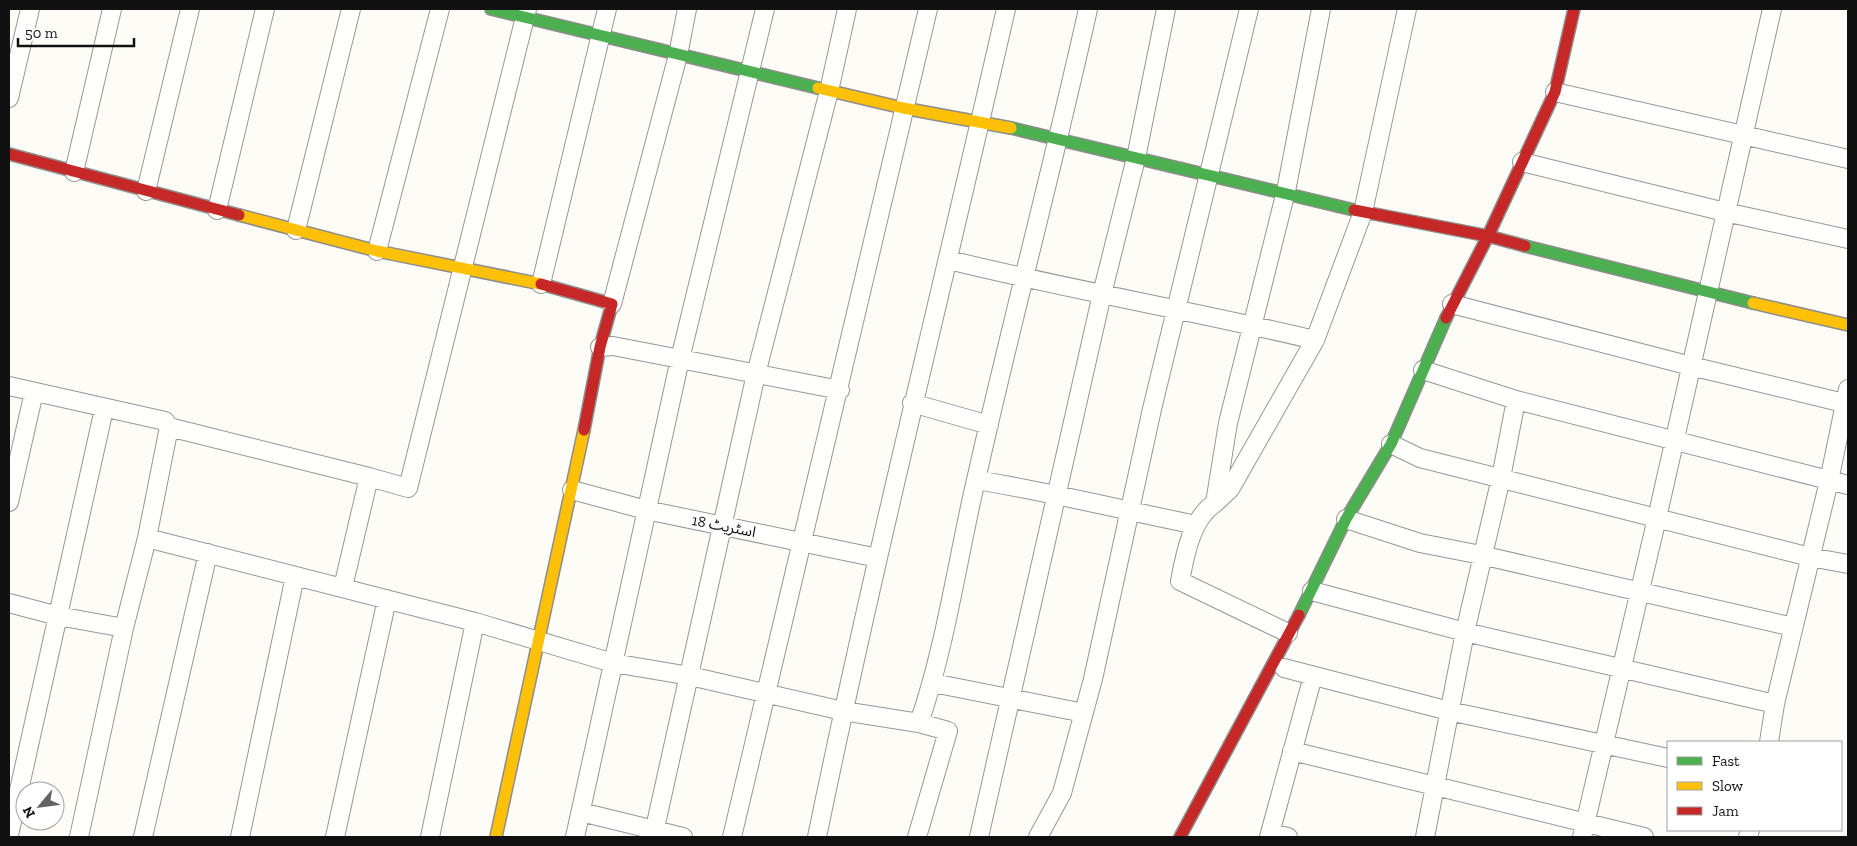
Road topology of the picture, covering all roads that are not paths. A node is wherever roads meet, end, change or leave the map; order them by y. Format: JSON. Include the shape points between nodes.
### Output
{"nodes":[{"id":1,"x":30,"y":9,"type":"edge"},
{"id":2,"x":112,"y":9,"type":"edge"},
{"id":3,"x":190,"y":9,"type":"edge"},
{"id":4,"x":265,"y":9,"type":"edge"},
{"id":5,"x":351,"y":9,"type":"edge"},
{"id":6,"x":440,"y":9,"type":"edge"},
{"id":7,"x":491,"y":9,"type":"edge"},
{"id":8,"x":607,"y":9,"type":"edge"},
{"id":9,"x":688,"y":9,"type":"edge"},
{"id":10,"x":765,"y":9,"type":"edge"},
{"id":11,"x":848,"y":9,"type":"edge"},
{"id":12,"x":928,"y":9,"type":"edge"},
{"id":13,"x":1006,"y":9,"type":"edge"},
{"id":14,"x":1088,"y":9,"type":"edge"},
{"id":15,"x":1166,"y":9,"type":"edge"},
{"id":16,"x":1249,"y":9,"type":"edge"},
{"id":17,"x":1321,"y":9,"type":"edge"},
{"id":18,"x":1407,"y":9,"type":"edge"},
{"id":19,"x":1574,"y":9,"type":"edge"},
{"id":20,"x":1772,"y":9,"type":"edge"},
{"id":21,"x":526,"y":13,"type":"edge"},
{"id":22,"x":602,"y":36,"type":"junction"},
{"id":23,"x":678,"y":55,"type":"junction"},
{"id":24,"x":750,"y":71,"type":"junction"},
{"id":25,"x":829,"y":91,"type":"junction"},
{"id":26,"x":1555,"y":92,"type":"junction"},
{"id":27,"x":9,"y":98,"type":"edge"},
{"id":28,"x":903,"y":108,"type":"junction"},
{"id":29,"x":980,"y":121,"type":"junction"},
{"id":30,"x":1742,"y":136,"type":"junction"},
{"id":31,"x":1059,"y":138,"type":"junction"},
{"id":32,"x":9,"y":154,"type":"edge"},
{"id":33,"x":1136,"y":158,"type":"junction"},
{"id":34,"x":1848,"y":159,"type":"edge"},
{"id":35,"x":1522,"y":162,"type":"junction"},
{"id":36,"x":74,"y":172,"type":"junction"},
{"id":37,"x":1210,"y":175,"type":"junction"},
{"id":38,"x":146,"y":190,"type":"junction"},
{"id":39,"x":1286,"y":191,"type":"junction"},
{"id":40,"x":217,"y":210,"type":"junction"},
{"id":41,"x":1363,"y":212,"type":"junction"},
{"id":42,"x":1725,"y":212,"type":"junction"},
{"id":43,"x":296,"y":230,"type":"junction"},
{"id":44,"x":1488,"y":236,"type":"junction"},
{"id":45,"x":1848,"y":239,"type":"edge"},
{"id":46,"x":378,"y":251,"type":"junction"},
{"id":47,"x":949,"y":260,"type":"junction"},
{"id":48,"x":463,"y":270,"type":"junction"},
{"id":49,"x":1025,"y":279,"type":"junction"},
{"id":50,"x":541,"y":284,"type":"junction"},
{"id":51,"x":1709,"y":293,"type":"junction"},
{"id":52,"x":1102,"y":294,"type":"junction"},
{"id":53,"x":612,"y":304,"type":"junction"},
{"id":54,"x":1452,"y":304,"type":"junction"},
{"id":55,"x":1177,"y":310,"type":"junction"},
{"id":56,"x":1848,"y":324,"type":"edge"},
{"id":57,"x":1252,"y":325,"type":"junction"},
{"id":58,"x":1315,"y":340,"type":"junction"},
{"id":59,"x":600,"y":348,"type":"junction"},
{"id":60,"x":680,"y":359,"type":"junction"},
{"id":61,"x":1691,"y":366,"type":"junction"},
{"id":62,"x":1423,"y":370,"type":"junction"},
{"id":63,"x":756,"y":374,"type":"junction"},
{"id":64,"x":9,"y":386,"type":"edge"},
{"id":65,"x":840,"y":390,"type":"junction"},
{"id":66,"x":34,"y":392,"type":"junction"},
{"id":67,"x":1847,"y":398,"type":"edge"},
{"id":68,"x":1516,"y":400,"type":"junction"},
{"id":69,"x":912,"y":403,"type":"junction"},
{"id":70,"x":104,"y":409,"type":"junction"},
{"id":71,"x":989,"y":424,"type":"junction"},
{"id":72,"x":169,"y":427,"type":"junction"},
{"id":73,"x":1674,"y":441,"type":"junction"},
{"id":74,"x":1391,"y":444,"type":"junction"},
{"id":75,"x":14,"y":456,"type":"edge"},
{"id":76,"x":369,"y":477,"type":"junction"},
{"id":77,"x":1501,"y":478,"type":"junction"},
{"id":78,"x":976,"y":480,"type":"junction"},
{"id":79,"x":1829,"y":481,"type":"junction"},
{"id":80,"x":1848,"y":485,"type":"edge"},
{"id":81,"x":572,"y":490,"type":"junction"},
{"id":82,"x":1056,"y":493,"type":"junction"},
{"id":83,"x":9,"y":502,"type":"edge"},
{"id":84,"x":1215,"y":503,"type":"junction"},
{"id":85,"x":646,"y":510,"type":"junction"},
{"id":86,"x":1129,"y":512,"type":"junction"},
{"id":87,"x":1657,"y":518,"type":"junction"},
{"id":88,"x":1346,"y":519,"type":"junction"},
{"id":89,"x":722,"y":525,"type":"junction"},
{"id":90,"x":1196,"y":525,"type":"junction"},
{"id":91,"x":147,"y":538,"type":"junction"},
{"id":92,"x":804,"y":542,"type":"junction"},
{"id":93,"x":208,"y":553,"type":"junction"},
{"id":94,"x":1481,"y":555,"type":"junction"},
{"id":95,"x":1810,"y":557,"type":"junction"},
{"id":96,"x":878,"y":558,"type":"junction"},
{"id":97,"x":1848,"y":564,"type":"edge"},
{"id":98,"x":295,"y":576,"type":"junction"},
{"id":99,"x":343,"y":587,"type":"junction"},
{"id":100,"x":1312,"y":591,"type":"junction"},
{"id":101,"x":1640,"y":591,"type":"junction"},
{"id":102,"x":387,"y":599,"type":"junction"},
{"id":103,"x":9,"y":603,"type":"edge"},
{"id":104,"x":58,"y":616,"type":"junction"},
{"id":105,"x":475,"y":622,"type":"junction"},
{"id":106,"x":1793,"y":627,"type":"junction"},
{"id":107,"x":124,"y":628,"type":"junction"},
{"id":108,"x":1464,"y":632,"type":"junction"},
{"id":109,"x":1288,"y":634,"type":"junction"},
{"id":110,"x":539,"y":639,"type":"junction"},
{"id":111,"x":613,"y":663,"type":"junction"},
{"id":112,"x":1284,"y":668,"type":"dead end"},
{"id":113,"x":1621,"y":668,"type":"junction"},
{"id":114,"x":690,"y":676,"type":"junction"},
{"id":115,"x":1313,"y":676,"type":"junction"},
{"id":116,"x":933,"y":683,"type":"junction"},
{"id":117,"x":766,"y":694,"type":"junction"},
{"id":118,"x":1010,"y":697,"type":"junction"},
{"id":119,"x":1775,"y":704,"type":"junction"},
{"id":120,"x":843,"y":711,"type":"junction"},
{"id":121,"x":1449,"y":711,"type":"junction"},
{"id":122,"x":1084,"y":713,"type":"junction"},
{"id":123,"x":919,"y":724,"type":"junction"},
{"id":124,"x":1768,"y":741,"type":"edge"},
{"id":125,"x":1604,"y":744,"type":"junction"},
{"id":126,"x":1292,"y":751,"type":"junction"},
{"id":127,"x":1667,"y":758,"type":"edge"},
{"id":128,"x":1434,"y":786,"type":"junction"},
{"id":129,"x":13,"y":799,"type":"edge"},
{"id":130,"x":581,"y":812,"type":"junction"},
{"id":131,"x":1583,"y":830,"type":"edge"},
{"id":132,"x":654,"y":834,"type":"edge"},
{"id":133,"x":9,"y":835,"type":"edge"},
{"id":134,"x":1269,"y":835,"type":"edge"},
{"id":135,"x":79,"y":837,"type":"edge"},
{"id":136,"x":143,"y":837,"type":"edge"},
{"id":137,"x":240,"y":837,"type":"edge"},
{"id":138,"x":335,"y":837,"type":"edge"},
{"id":139,"x":430,"y":837,"type":"edge"},
{"id":140,"x":496,"y":837,"type":"edge"},
{"id":141,"x":574,"y":837,"type":"edge"},
{"id":142,"x":682,"y":837,"type":"edge"},
{"id":143,"x":732,"y":837,"type":"edge"},
{"id":144,"x":817,"y":837,"type":"edge"},
{"id":145,"x":917,"y":837,"type":"edge"},
{"id":146,"x":979,"y":837,"type":"edge"},
{"id":147,"x":1038,"y":837,"type":"edge"},
{"id":148,"x":1180,"y":837,"type":"edge"},
{"id":149,"x":1288,"y":837,"type":"edge"},
{"id":150,"x":1425,"y":837,"type":"edge"},
{"id":151,"x":1644,"y":837,"type":"edge"}],
"edges":[{"from":1,"to":27,"type":"street"},
{"from":2,"to":36,"type":"street"},
{"from":3,"to":38,"type":"street"},
{"from":4,"to":40,"type":"street"},
{"from":5,"to":43,"type":"street"},
{"from":6,"to":46,"type":"street"},
{"from":7,"to":21,"type":"street"},
{"from":8,"to":22,"type":"street"},
{"from":9,"to":23,"type":"street"},
{"from":10,"to":24,"type":"street"},
{"from":11,"to":25,"type":"street"},
{"from":12,"to":28,"type":"street"},
{"from":13,"to":29,"type":"street"},
{"from":14,"to":31,"type":"street"},
{"from":15,"to":33,"type":"street"},
{"from":16,"to":37,"type":"street"},
{"from":17,"to":39,"type":"street"},
{"from":18,"to":41,"type":"street"},
{"from":19,"to":26,"type":"street"},
{"from":20,"to":30,"type":"street"},
{"from":21,"to":22,"type":"street"},
{"from":21,"to":48,"type":"street"},
{"from":22,"to":23,"type":"street"},
{"from":22,"to":50,"type":"street"},
{"from":23,"to":24,"type":"street"},
{"from":23,"to":53,"type":"street"},
{"from":24,"to":25,"type":"street"},
{"from":24,"to":60,"type":"street"},
{"from":25,"to":28,"type":"street"},
{"from":25,"to":63,"type":"street"},
{"from":26,"to":30,"type":"street"},
{"from":26,"to":35,"type":"street"},
{"from":28,"to":29,"type":"street"},
{"from":28,"to":65,"type":"street"},
{"from":29,"to":31,"type":"street"},
{"from":29,"to":47,"type":"street"},
{"from":30,"to":34,"type":"street"},
{"from":30,"to":42,"type":"street"},
{"from":31,"to":33,"type":"street"},
{"from":31,"to":49,"type":"street"},
{"from":32,"to":36,"type":"street"},
{"from":33,"to":37,"type":"street"},
{"from":33,"to":52,"type":"street"},
{"from":35,"to":42,"type":"street"},
{"from":35,"to":44,"type":"street"},
{"from":36,"to":38,"type":"street"},
{"from":37,"to":39,"type":"street"},
{"from":37,"to":55,"type":"street"},
{"from":38,"to":40,"type":"street"},
{"from":39,"to":41,"type":"street"},
{"from":39,"to":57,"type":"street"},
{"from":40,"to":43,"type":"street"},
{"from":41,"to":44,"type":"street"},
{"from":41,"to":58,"type":"street"},
{"from":42,"to":45,"type":"street"},
{"from":42,"to":51,"type":"street"},
{"from":43,"to":46,"type":"street"},
{"from":44,"to":51,"type":"street"},
{"from":44,"to":54,"type":"street"},
{"from":46,"to":48,"type":"street"},
{"from":47,"to":49,"type":"street"},
{"from":47,"to":69,"type":"street"},
{"from":48,"to":50,"type":"street"},
{"from":48,"to":76,"type":"street","via":[[408,488]]},
{"from":49,"to":52,"type":"street"},
{"from":49,"to":71,"type":"street"},
{"from":50,"to":53,"type":"street"},
{"from":51,"to":56,"type":"street"},
{"from":51,"to":61,"type":"street"},
{"from":52,"to":55,"type":"street"},
{"from":52,"to":82,"type":"street"},
{"from":53,"to":59,"type":"street"},
{"from":54,"to":61,"type":"street"},
{"from":54,"to":62,"type":"street"},
{"from":55,"to":57,"type":"street"},
{"from":55,"to":86,"type":"street"},
{"from":57,"to":58,"type":"street"},
{"from":57,"to":84,"type":"street","via":[[1228,423]]},
{"from":58,"to":84,"type":"street","via":[[1230,489]]},
{"from":59,"to":60,"type":"street","via":[[613,346]]},
{"from":59,"to":81,"type":"street"},
{"from":60,"to":63,"type":"street"},
{"from":60,"to":85,"type":"street"},
{"from":61,"to":67,"type":"street"},
{"from":61,"to":73,"type":"street"},
{"from":62,"to":68,"type":"street"},
{"from":62,"to":74,"type":"street"},
{"from":63,"to":65,"type":"street"},
{"from":63,"to":89,"type":"street"},
{"from":64,"to":66,"type":"street"},
{"from":65,"to":92,"type":"street"},
{"from":66,"to":70,"type":"street"},
{"from":66,"to":75,"type":"street"},
{"from":67,"to":79,"type":"street"},
{"from":68,"to":73,"type":"street"},
{"from":68,"to":77,"type":"street"},
{"from":69,"to":71,"type":"street"},
{"from":69,"to":96,"type":"street"},
{"from":70,"to":72,"type":"street","via":[[165,421]]},
{"from":70,"to":104,"type":"street"},
{"from":71,"to":78,"type":"street"},
{"from":72,"to":76,"type":"street"},
{"from":72,"to":91,"type":"street"},
{"from":73,"to":79,"type":"street"},
{"from":73,"to":87,"type":"street"},
{"from":74,"to":77,"type":"street","via":[[1420,458]]},
{"from":74,"to":88,"type":"street"},
{"from":75,"to":83,"type":"street"},
{"from":76,"to":99,"type":"street"},
{"from":77,"to":87,"type":"street"},
{"from":77,"to":94,"type":"street"},
{"from":78,"to":82,"type":"street"},
{"from":78,"to":116,"type":"street"},
{"from":79,"to":80,"type":"street"},
{"from":79,"to":95,"type":"street"},
{"from":81,"to":85,"type":"street","name":"اسٹریٹ 18"},
{"from":81,"to":110,"type":"street"},
{"from":82,"to":86,"type":"street"},
{"from":82,"to":118,"type":"street"},
{"from":84,"to":90,"type":"street"},
{"from":85,"to":89,"type":"street","name":"اسٹریٹ 18"},
{"from":85,"to":111,"type":"street"},
{"from":86,"to":90,"type":"street"},
{"from":86,"to":122,"type":"street"},
{"from":87,"to":95,"type":"street"},
{"from":87,"to":101,"type":"street"},
{"from":88,"to":94,"type":"street","via":[[1420,543]]},
{"from":88,"to":100,"type":"street"},
{"from":89,"to":92,"type":"street","name":"اسٹریٹ 18"},
{"from":89,"to":114,"type":"street"},
{"from":90,"to":109,"type":"street","via":[[1180,581]]},
{"from":91,"to":93,"type":"street"},
{"from":91,"to":107,"type":"street"},
{"from":92,"to":96,"type":"street","name":"اسٹریٹ 18"},
{"from":92,"to":117,"type":"street"},
{"from":93,"to":98,"type":"street"},
{"from":93,"to":136,"type":"street"},
{"from":94,"to":101,"type":"street"},
{"from":94,"to":108,"type":"street"},
{"from":95,"to":97,"type":"street"},
{"from":95,"to":106,"type":"street"},
{"from":96,"to":120,"type":"street"},
{"from":98,"to":99,"type":"street"},
{"from":98,"to":137,"type":"street"},
{"from":99,"to":102,"type":"street"},
{"from":100,"to":108,"type":"street"},
{"from":100,"to":109,"type":"street"},
{"from":101,"to":106,"type":"street"},
{"from":101,"to":113,"type":"street"},
{"from":102,"to":105,"type":"street"},
{"from":102,"to":138,"type":"street"},
{"from":103,"to":104,"type":"street"},
{"from":104,"to":107,"type":"street"},
{"from":104,"to":129,"type":"street"},
{"from":105,"to":110,"type":"street"},
{"from":105,"to":139,"type":"street"},
{"from":106,"to":119,"type":"street"},
{"from":107,"to":135,"type":"street"},
{"from":108,"to":113,"type":"street"},
{"from":108,"to":121,"type":"street"},
{"from":109,"to":148,"type":"street"},
{"from":110,"to":111,"type":"street"},
{"from":110,"to":140,"type":"street"},
{"from":111,"to":114,"type":"street"},
{"from":111,"to":130,"type":"street"},
{"from":112,"to":115,"type":"street"},
{"from":113,"to":119,"type":"street"},
{"from":113,"to":125,"type":"street"},
{"from":114,"to":117,"type":"street"},
{"from":114,"to":132,"type":"street"},
{"from":115,"to":121,"type":"street"},
{"from":115,"to":126,"type":"street"},
{"from":116,"to":118,"type":"street"},
{"from":116,"to":123,"type":"street"},
{"from":117,"to":120,"type":"street"},
{"from":117,"to":143,"type":"street"},
{"from":118,"to":122,"type":"street"},
{"from":118,"to":146,"type":"street"},
{"from":119,"to":124,"type":"street"},
{"from":120,"to":123,"type":"street"},
{"from":120,"to":144,"type":"street"},
{"from":121,"to":125,"type":"street"},
{"from":121,"to":128,"type":"street"},
{"from":122,"to":147,"type":"street","via":[[1062,793]]},
{"from":123,"to":145,"type":"street","via":[[948,732]]},
{"from":125,"to":127,"type":"street"},
{"from":125,"to":131,"type":"street"},
{"from":126,"to":128,"type":"street"},
{"from":126,"to":134,"type":"street"},
{"from":128,"to":131,"type":"street"},
{"from":128,"to":150,"type":"street"},
{"from":129,"to":133,"type":"street"},
{"from":130,"to":132,"type":"street"},
{"from":130,"to":141,"type":"street"},
{"from":131,"to":151,"type":"street"},
{"from":132,"to":142,"type":"street"},
{"from":134,"to":149,"type":"street"}]}
